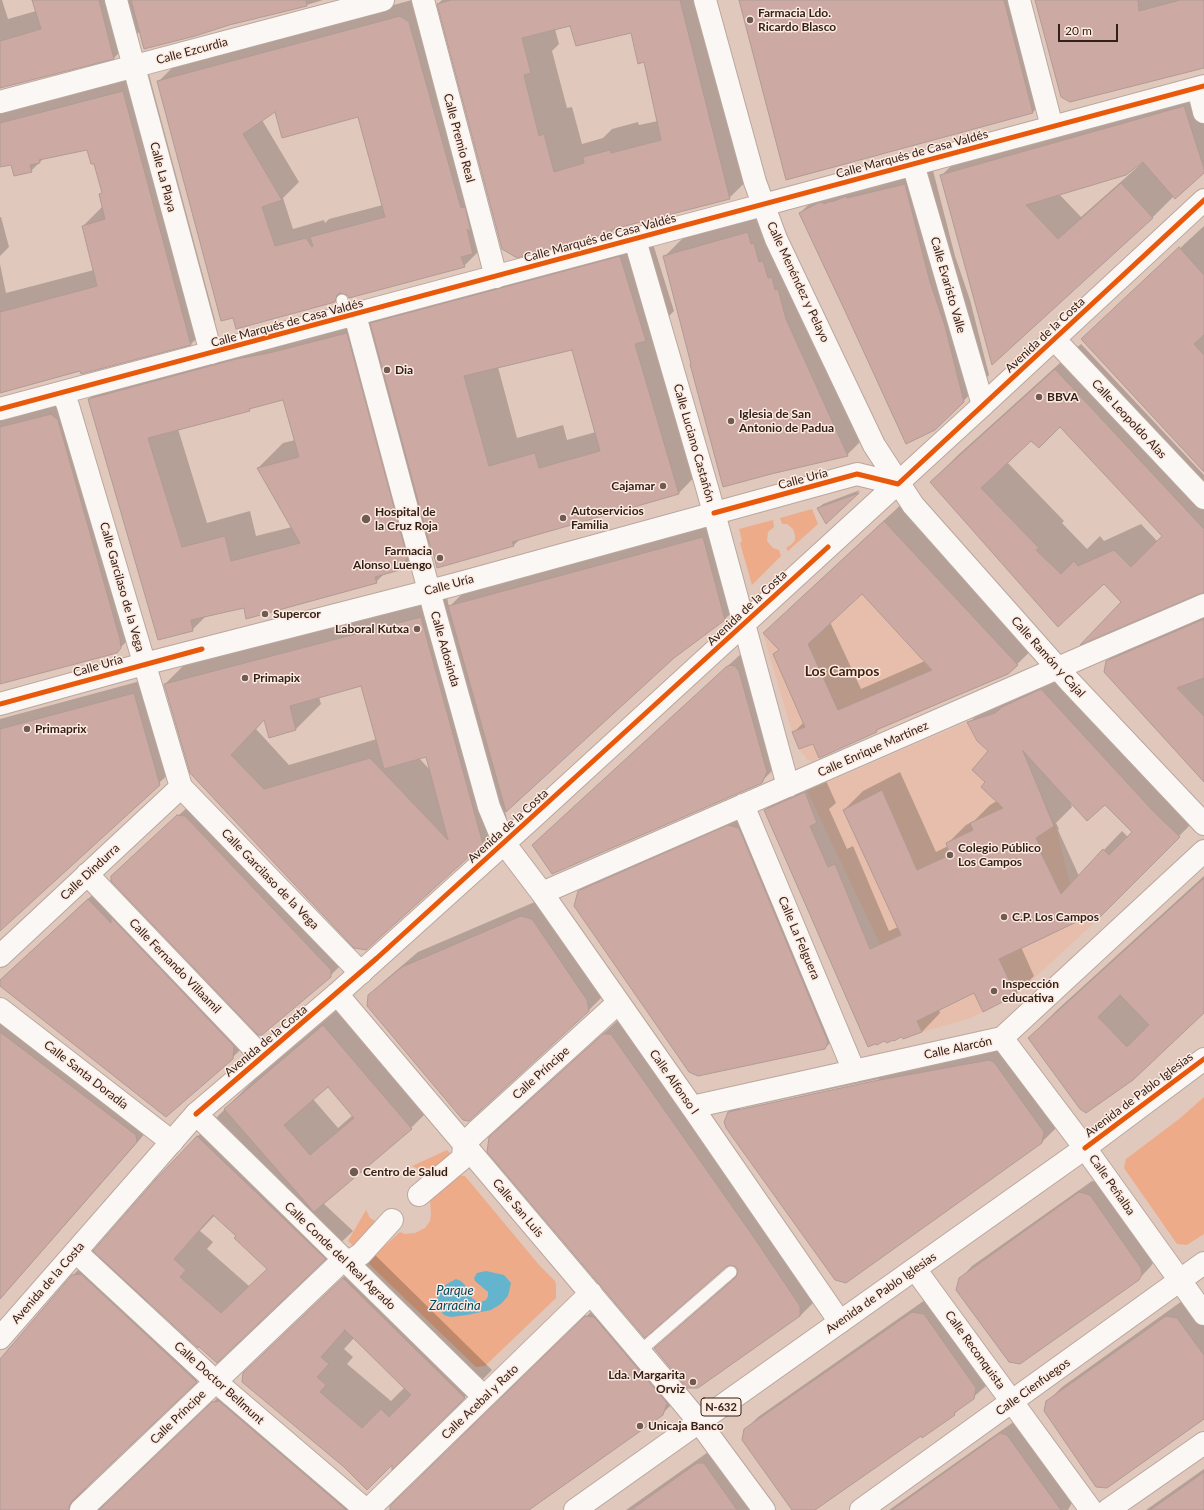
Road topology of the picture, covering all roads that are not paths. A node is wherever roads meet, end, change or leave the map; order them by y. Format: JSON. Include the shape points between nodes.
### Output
{"nodes":[{"id":1,"x":116,"y":0,"type":"edge"},
{"id":2,"x":383,"y":0,"type":"edge"},
{"id":3,"x":423,"y":0,"type":"edge"},
{"id":4,"x":705,"y":0,"type":"edge"},
{"id":5,"x":1019,"y":0,"type":"edge"},
{"id":6,"x":133,"y":66,"type":"junction"},
{"id":7,"x":1201,"y":87,"type":"edge"},
{"id":8,"x":0,"y":102,"type":"edge"},
{"id":9,"x":1204,"y":112,"type":"edge"},
{"id":10,"x":1052,"y":127,"type":"junction"},
{"id":11,"x":913,"y":164,"type":"junction"},
{"id":12,"x":1204,"y":200,"type":"edge"},
{"id":13,"x":763,"y":205,"type":"junction"},
{"id":14,"x":635,"y":240,"type":"junction"},
{"id":15,"x":496,"y":277,"type":"junction"},
{"id":16,"x":348,"y":310,"type":"junction"},
{"id":17,"x":1055,"y":340,"type":"junction"},
{"id":18,"x":211,"y":354,"type":"junction"},
{"id":19,"x":63,"y":393,"type":"junction"},
{"id":20,"x":983,"y":406,"type":"junction"},
{"id":21,"x":0,"y":409,"type":"edge"},
{"id":22,"x":898,"y":484,"type":"junction"},
{"id":23,"x":1204,"y":498,"type":"edge"},
{"id":24,"x":714,"y":513,"type":"junction"},
{"id":25,"x":429,"y":591,"type":"junction"},
{"id":26,"x":1204,"y":605,"type":"edge"},
{"id":27,"x":744,"y":624,"type":"junction"},
{"id":28,"x":144,"y":664,"type":"junction"},
{"id":29,"x":1058,"y":668,"type":"junction"},
{"id":30,"x":0,"y":704,"type":"edge"},
{"id":31,"x":788,"y":786,"type":"junction"},
{"id":32,"x":181,"y":787,"type":"junction"},
{"id":33,"x":743,"y":805,"type":"junction"},
{"id":34,"x":1204,"y":824,"type":"edge"},
{"id":35,"x":504,"y":843,"type":"junction"},
{"id":36,"x":1204,"y":851,"type":"edge"},
{"id":37,"x":88,"y":874,"type":"junction"},
{"id":38,"x":542,"y":893,"type":"junction"},
{"id":39,"x":0,"y":956,"type":"edge"},
{"id":40,"x":361,"y":973,"type":"junction"},
{"id":41,"x":337,"y":994,"type":"junction"},
{"id":42,"x":618,"y":1003,"type":"junction"},
{"id":43,"x":0,"y":1009,"type":"edge"},
{"id":44,"x":1002,"y":1038,"type":"junction"},
{"id":45,"x":262,"y":1057,"type":"junction"},
{"id":46,"x":1204,"y":1059,"type":"edge"},
{"id":47,"x":854,"y":1071,"type":"junction"},
{"id":48,"x":692,"y":1107,"type":"junction"},
{"id":49,"x":196,"y":1114,"type":"junction"},
{"id":50,"x":172,"y":1142,"type":"junction"},
{"id":51,"x":464,"y":1144,"type":"junction"},
{"id":52,"x":1085,"y":1148,"type":"junction"},
{"id":53,"x":418,"y":1195,"type":"dead end"},
{"id":54,"x":392,"y":1220,"type":"dead end"},
{"id":55,"x":76,"y":1252,"type":"junction"},
{"id":56,"x":344,"y":1259,"type":"junction"},
{"id":57,"x":1204,"y":1263,"type":"edge"},
{"id":58,"x":915,"y":1269,"type":"junction"},
{"id":59,"x":731,"y":1272,"type":"dead end"},
{"id":60,"x":1180,"y":1281,"type":"junction"},
{"id":61,"x":591,"y":1293,"type":"junction"},
{"id":62,"x":1204,"y":1314,"type":"edge"},
{"id":63,"x":840,"y":1322,"type":"junction"},
{"id":64,"x":0,"y":1338,"type":"edge"},
{"id":65,"x":640,"y":1351,"type":"junction"},
{"id":66,"x":215,"y":1381,"type":"junction"},
{"id":67,"x":484,"y":1397,"type":"junction"},
{"id":68,"x":1012,"y":1402,"type":"junction"},
{"id":69,"x":700,"y":1422,"type":"junction"},
{"id":70,"x":1204,"y":1443,"type":"edge"},
{"id":71,"x":81,"y":1510,"type":"edge"},
{"id":72,"x":367,"y":1510,"type":"edge"},
{"id":73,"x":575,"y":1510,"type":"edge"},
{"id":74,"x":764,"y":1510,"type":"edge"},
{"id":75,"x":861,"y":1510,"type":"edge"},
{"id":76,"x":1091,"y":1510,"type":"edge"},
{"id":77,"x":1108,"y":1510,"type":"edge"}],
"edges":[{"from":1,"to":6,"type":"street","name":"Calle La Playa"},
{"from":2,"to":6,"type":"street","name":"Calle Ezcurdia"},
{"from":3,"to":15,"type":"street","name":"Calle Premio Real"},
{"from":4,"to":13,"type":"street","name":"Calle Menéndez y Pelayo"},
{"from":5,"to":10,"type":"street"},
{"from":6,"to":8,"type":"street","name":"Calle Ezcurdia"},
{"from":6,"to":18,"type":"street","name":"Calle La Playa"},
{"from":7,"to":9,"type":"street"},
{"from":7,"to":10,"type":"street","name":"Calle Marqués de Casa Valdés"},
{"from":10,"to":11,"type":"street","name":"Calle Marqués de Casa Valdés"},
{"from":11,"to":13,"type":"street","name":"Calle Marqués de Casa Valdés"},
{"from":11,"to":20,"type":"street","name":"Calle Evaristo Valle"},
{"from":12,"to":17,"type":"street","name":"Avenida de la Costa"},
{"from":13,"to":14,"type":"street","name":"Calle Marqués de Casa Valdés"},
{"from":13,"to":22,"type":"street","name":"Calle Menéndez y Pelayo","via":[[776,240],[874,445]]},
{"from":14,"to":15,"type":"street","name":"Calle Marqués de Casa Valdés"},
{"from":14,"to":24,"type":"street","name":"Calle Luciano Castañón"},
{"from":15,"to":16,"type":"street","name":"Calle Marqués de Casa Valdés"},
{"from":16,"to":18,"type":"street","name":"Calle Marqués de Casa Valdés"},
{"from":16,"to":25,"type":"street","name":"Calle Adosinda"},
{"from":17,"to":20,"type":"street","name":"Avenida de la Costa"},
{"from":17,"to":23,"type":"street","name":"Calle Leopoldo Alas"},
{"from":18,"to":19,"type":"street","name":"Calle Marqués de Casa Valdés"},
{"from":19,"to":21,"type":"street","name":"Calle Marqués de Casa Valdés"},
{"from":19,"to":28,"type":"street","name":"Calle Garcilaso de la Vega"},
{"from":20,"to":22,"type":"street","name":"Avenida de la Costa"},
{"from":22,"to":24,"type":"street","name":"Calle Uría","via":[[857,474]]},
{"from":22,"to":27,"type":"street","name":"Avenida de la Costa"},
{"from":22,"to":29,"type":"street","name":"Calle Ramón y Cajal","via":[[913,505]]},
{"from":24,"to":25,"type":"street","name":"Calle Uría"},
{"from":24,"to":27,"type":"street","name":"Calle Luciano Castañón"},
{"from":25,"to":28,"type":"street","name":"Calle Uría"},
{"from":25,"to":35,"type":"street","name":"Calle Adosinda","via":[[489,807]]},
{"from":26,"to":29,"type":"street","name":"Calle Enrique Martínez"},
{"from":27,"to":31,"type":"street","name":"Calle Luciano Castañón"},
{"from":27,"to":35,"type":"street","name":"Avenida de la Costa"},
{"from":28,"to":30,"type":"street","name":"Calle Uría"},
{"from":28,"to":32,"type":"street","name":"Calle Garcilaso de la Vega"},
{"from":29,"to":31,"type":"street","name":"Calle Enrique Martínez"},
{"from":29,"to":34,"type":"street","name":"Calle Ramón y Cajal"},
{"from":31,"to":33,"type":"street","name":"Calle Enrique Martínez"},
{"from":32,"to":37,"type":"street","name":"Calle Dindurra"},
{"from":32,"to":40,"type":"street","name":"Calle Garcilaso de la Vega"},
{"from":33,"to":38,"type":"street","name":"Calle Enrique Martínez"},
{"from":33,"to":47,"type":"street","name":"Calle La Felguera"},
{"from":35,"to":38,"type":"street","name":"Calle Alfonso I"},
{"from":35,"to":40,"type":"street","name":"Avenida de la Costa"},
{"from":36,"to":44,"type":"street","name":"Calle Alarcón"},
{"from":37,"to":39,"type":"street","name":"Calle Dindurra"},
{"from":37,"to":45,"type":"street","name":"Calle Fernando Villaamil"},
{"from":38,"to":42,"type":"street","name":"Calle Alfonso I"},
{"from":40,"to":41,"type":"street","name":"Avenida de la Costa"},
{"from":41,"to":45,"type":"street","name":"Avenida de la Costa"},
{"from":41,"to":51,"type":"street","name":"Calle San Luis"},
{"from":42,"to":48,"type":"street","name":"Calle Alfonso I"},
{"from":42,"to":51,"type":"street","name":"Calle Príncipe"},
{"from":43,"to":50,"type":"street","name":"Calle Santa Doradía"},
{"from":44,"to":47,"type":"street","name":"Calle Alarcón"},
{"from":44,"to":52,"type":"street","name":"Calle Peñalba"},
{"from":45,"to":49,"type":"street","name":"Avenida de la Costa"},
{"from":46,"to":52,"type":"street","name":"Avenida de Pablo Iglesias","number":"N-632"},
{"from":47,"to":48,"type":"street","name":"Calle Alarcón"},
{"from":48,"to":63,"type":"street","name":"Calle Alfonso I"},
{"from":49,"to":50,"type":"street","name":"Avenida de la Costa"},
{"from":49,"to":56,"type":"street","name":"Calle Conde del Real Agrado"},
{"from":50,"to":55,"type":"street","name":"Avenida de la Costa"},
{"from":51,"to":53,"type":"street","via":[[463,1158]]},
{"from":51,"to":61,"type":"street","name":"Calle San Luis"},
{"from":52,"to":58,"type":"street","name":"Avenida de Pablo Iglesias","number":"N-632"},
{"from":52,"to":60,"type":"street","name":"Calle Peñalba"},
{"from":54,"to":56,"type":"street","via":[[361,1254],[352,1260]]},
{"from":55,"to":64,"type":"street","name":"Avenida de la Costa"},
{"from":55,"to":66,"type":"street","name":"Calle Doctor Bellmunt"},
{"from":56,"to":66,"type":"street","name":"Calle Príncipe"},
{"from":56,"to":67,"type":"street","name":"Calle Conde del Real Agrado"},
{"from":57,"to":60,"type":"street","name":"Calle Cienfuegos"},
{"from":58,"to":63,"type":"street","name":"Avenida de Pablo Iglesias","number":"N-632"},
{"from":58,"to":68,"type":"street","name":"Calle Reconquista"},
{"from":59,"to":65,"type":"lane"},
{"from":60,"to":62,"type":"street","name":"Calle Peñalba"},
{"from":60,"to":68,"type":"street","name":"Calle Cienfuegos"},
{"from":61,"to":65,"type":"street","name":"Calle San Luis"},
{"from":61,"to":67,"type":"street","name":"Calle Acebal y Rato"},
{"from":63,"to":69,"type":"street","name":"Avenida de Pablo Iglesias","number":"N-632"},
{"from":65,"to":69,"type":"street","name":"Calle San Luis"},
{"from":66,"to":71,"type":"street","name":"Calle Príncipe"},
{"from":66,"to":72,"type":"street","name":"Calle Doctor Bellmunt"},
{"from":67,"to":72,"type":"street","name":"Calle Acebal y Rato"},
{"from":68,"to":75,"type":"street","name":"Calle Cienfuegos"},
{"from":68,"to":76,"type":"street","name":"Calle Reconquista"},
{"from":69,"to":73,"type":"street","name":"Avenida de Pablo Iglesias","number":"N-632"},
{"from":69,"to":74,"type":"street","name":"Calle San Luis"},
{"from":70,"to":77,"type":"street"}]}
